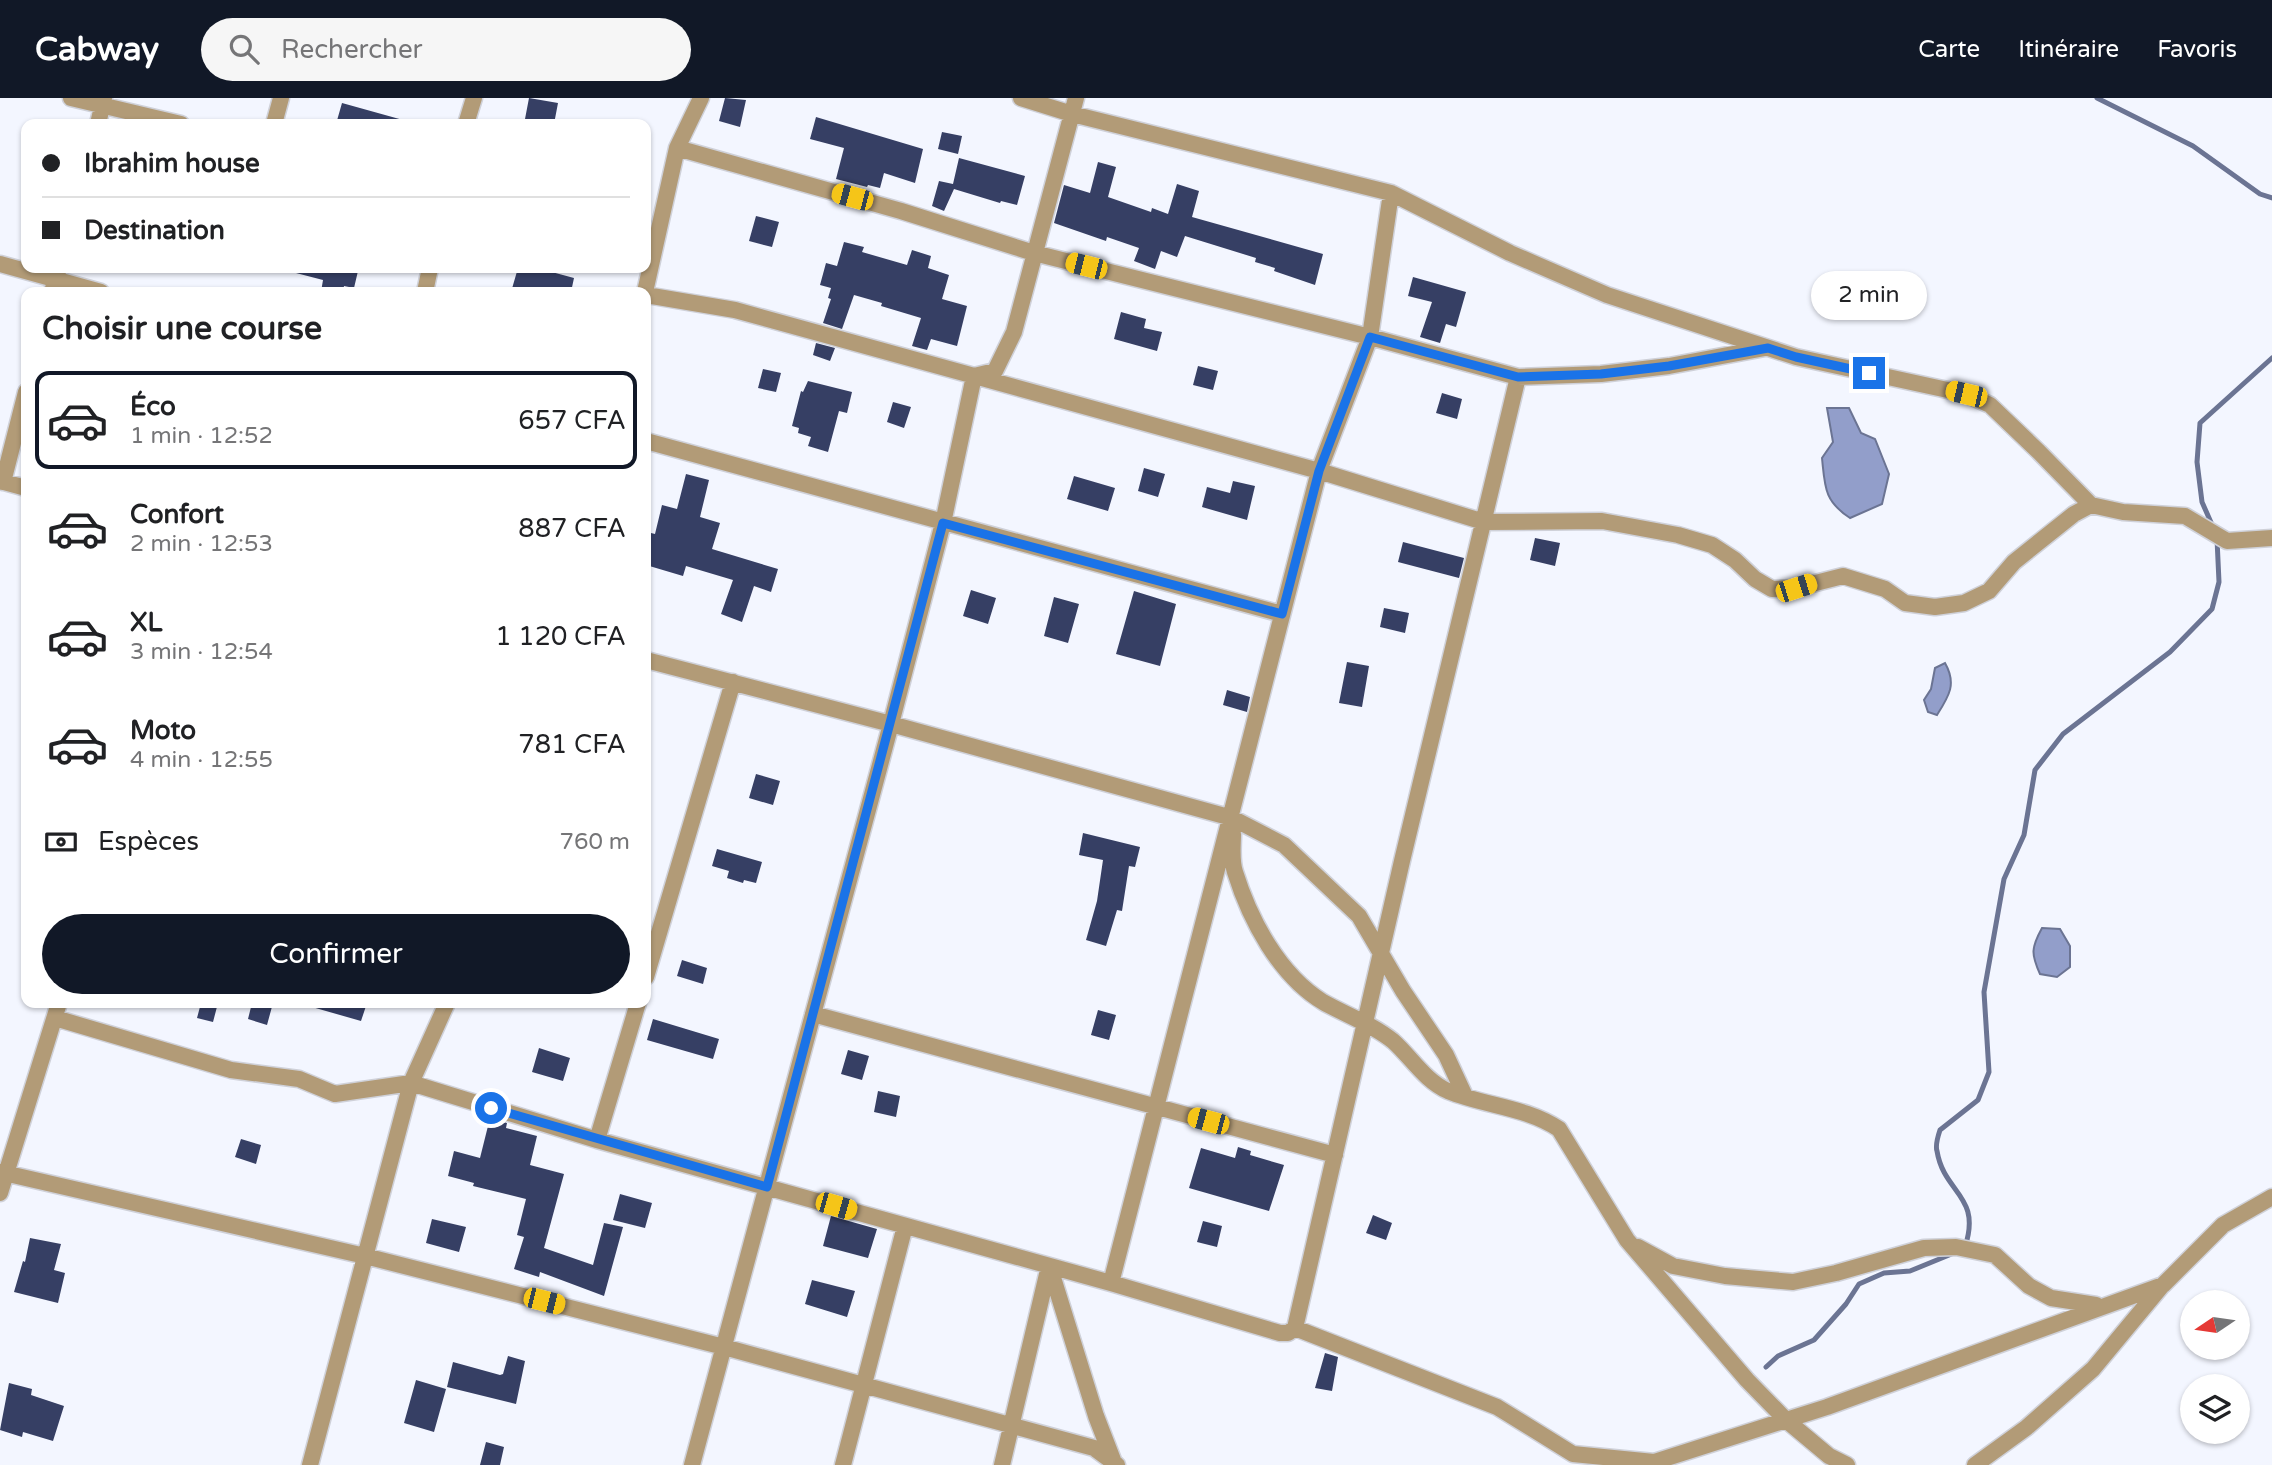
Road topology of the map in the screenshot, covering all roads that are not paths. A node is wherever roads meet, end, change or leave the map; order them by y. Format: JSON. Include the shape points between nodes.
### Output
{"nodes":[{"id":1,"x":71,"y":98,"type":"edge"},
{"id":2,"x":281,"y":98,"type":"edge"},
{"id":3,"x":474,"y":98,"type":"edge"},
{"id":4,"x":701,"y":98,"type":"edge"},
{"id":5,"x":1021,"y":98,"type":"edge"},
{"id":6,"x":104,"y":102,"type":"edge"},
{"id":7,"x":1074,"y":106,"type":"edge"},
{"id":8,"x":99,"y":119,"type":"edge"},
{"id":9,"x":164,"y":119,"type":"edge"},
{"id":10,"x":275,"y":119,"type":"edge"},
{"id":11,"x":468,"y":119,"type":"edge"},
{"id":12,"x":677,"y":148,"type":"junction"},
{"id":13,"x":1391,"y":193,"type":"junction"},
{"id":14,"x":1034,"y":253,"type":"junction"},
{"id":15,"x":0,"y":264,"type":"edge"},
{"id":16,"x":651,"y":267,"type":"edge"},
{"id":17,"x":21,"y":270,"type":"edge"},
{"id":18,"x":31,"y":273,"type":"edge"},
{"id":19,"x":55,"y":280,"type":"edge"},
{"id":20,"x":82,"y":287,"type":"edge"},
{"id":21,"x":651,"y":295,"type":"edge"},
{"id":22,"x":1370,"y":337,"type":"junction"},
{"id":23,"x":1768,"y":348,"type":"junction"},
{"id":24,"x":974,"y":376,"type":"junction"},
{"id":25,"x":1518,"y":377,"type":"junction"},
{"id":26,"x":21,"y":411,"type":"edge"},
{"id":27,"x":651,"y":442,"type":"edge"},
{"id":28,"x":1319,"y":471,"type":"junction"},
{"id":29,"x":2,"y":481,"type":"edge"},
{"id":30,"x":21,"y":487,"type":"edge"},
{"id":31,"x":2091,"y":505,"type":"junction"},
{"id":32,"x":943,"y":523,"type":"junction"},
{"id":33,"x":1484,"y":523,"type":"junction"},
{"id":34,"x":2272,"y":538,"type":"edge"},
{"id":35,"x":1282,"y":614,"type":"junction"},
{"id":36,"x":651,"y":661,"type":"edge"},
{"id":37,"x":733,"y":682,"type":"junction"},
{"id":38,"x":891,"y":724,"type":"junction"},
{"id":39,"x":1232,"y":818,"type":"junction"},
{"id":40,"x":1381,"y":951,"type":"junction"},
{"id":41,"x":651,"y":960,"type":"edge"},
{"id":42,"x":445,"y":1008,"type":"edge"},
{"id":43,"x":637,"y":1008,"type":"edge"},
{"id":44,"x":57,"y":1010,"type":"edge"},
{"id":45,"x":813,"y":1014,"type":"junction"},
{"id":46,"x":1365,"y":1023,"type":"junction"},
{"id":47,"x":411,"y":1083,"type":"junction"},
{"id":48,"x":1465,"y":1096,"type":"junction"},
{"id":49,"x":1157,"y":1107,"type":"junction"},
{"id":50,"x":597,"y":1140,"type":"junction"},
{"id":51,"x":1335,"y":1155,"type":"junction"},
{"id":52,"x":3,"y":1173,"type":"edge"},
{"id":53,"x":767,"y":1187,"type":"junction"},
{"id":54,"x":0,"y":1193,"type":"edge"},
{"id":55,"x":2272,"y":1197,"type":"edge"},
{"id":56,"x":905,"y":1226,"type":"junction"},
{"id":57,"x":1627,"y":1240,"type":"junction"},
{"id":58,"x":365,"y":1256,"type":"junction"},
{"id":59,"x":1049,"y":1266,"type":"junction"},
{"id":60,"x":1111,"y":1283,"type":"junction"},
{"id":61,"x":2163,"y":1285,"type":"junction"},
{"id":62,"x":2101,"y":1305,"type":"junction"},
{"id":63,"x":1295,"y":1328,"type":"junction"},
{"id":64,"x":724,"y":1347,"type":"junction"},
{"id":65,"x":864,"y":1385,"type":"junction"},
{"id":66,"x":1786,"y":1420,"type":"junction"},
{"id":67,"x":1010,"y":1425,"type":"junction"},
{"id":68,"x":1115,"y":1462,"type":"edge"},
{"id":69,"x":1650,"y":1463,"type":"edge"},
{"id":70,"x":310,"y":1465,"type":"edge"},
{"id":71,"x":692,"y":1465,"type":"edge"},
{"id":72,"x":843,"y":1465,"type":"edge"},
{"id":73,"x":1002,"y":1465,"type":"edge"},
{"id":74,"x":1847,"y":1465,"type":"edge"},
{"id":75,"x":1975,"y":1465,"type":"edge"}],
"edges":[{"from":1,"to":6,"type":"street"},
{"from":2,"to":10,"type":"street"},
{"from":3,"to":11,"type":"street"},
{"from":4,"to":12,"type":"street"},
{"from":5,"to":7,"type":"street"},
{"from":6,"to":8,"type":"street"},
{"from":6,"to":9,"type":"street"},
{"from":7,"to":13,"type":"street"},
{"from":7,"to":14,"type":"street"},
{"from":12,"to":14,"type":"street"},
{"from":12,"to":16,"type":"street"},
{"from":13,"to":22,"type":"street"},
{"from":13,"to":23,"type":"street","via":[[1607,295]]},
{"from":14,"to":22,"type":"street"},
{"from":14,"to":24,"type":"street","via":[[1014,332],[995,371]]},
{"from":15,"to":17,"type":"street"},
{"from":18,"to":19,"type":"street"},
{"from":19,"to":20,"type":"street"},
{"from":21,"to":24,"type":"street","via":[[735,310]]},
{"from":22,"to":25,"type":"street"},
{"from":22,"to":28,"type":"street"},
{"from":23,"to":25,"type":"street","via":[[1601,374]]},
{"from":23,"to":31,"type":"street","via":[[1966,394],[1990,405]]},
{"from":24,"to":28,"type":"street"},
{"from":24,"to":32,"type":"street"},
{"from":25,"to":33,"type":"street"},
{"from":26,"to":29,"type":"street"},
{"from":27,"to":32,"type":"street"},
{"from":28,"to":33,"type":"street"},
{"from":28,"to":35,"type":"street"},
{"from":29,"to":30,"type":"street"},
{"from":31,"to":33,"type":"street","via":[[2014,562],[1989,591],[1964,603],[1935,607],[1905,603],[1885,589],[1843,576],[1772,589],[1712,545],[1646,528],[1602,521]]},
{"from":31,"to":34,"type":"street","via":[[2185,516],[2227,541]]},
{"from":32,"to":35,"type":"street"},
{"from":32,"to":38,"type":"street"},
{"from":33,"to":40,"type":"street"},
{"from":35,"to":39,"type":"street"},
{"from":36,"to":37,"type":"street"},
{"from":37,"to":38,"type":"street"},
{"from":37,"to":41,"type":"street"},
{"from":38,"to":39,"type":"street"},
{"from":38,"to":45,"type":"street"},
{"from":39,"to":40,"type":"street","via":[[1284,845],[1359,916]]},
{"from":39,"to":46,"type":"street","via":[[1234,869],[1278,960],[1297,983],[1323,1002]]},
{"from":39,"to":49,"type":"street"},
{"from":40,"to":46,"type":"street"},
{"from":40,"to":48,"type":"street","via":[[1446,1055]]},
{"from":42,"to":47,"type":"street"},
{"from":43,"to":50,"type":"street"},
{"from":44,"to":47,"type":"street","via":[[231,1070],[299,1079],[335,1094]]},
{"from":44,"to":52,"type":"street"},
{"from":45,"to":49,"type":"street"},
{"from":45,"to":53,"type":"street"},
{"from":46,"to":48,"type":"street","via":[[1393,1041],[1417,1068],[1446,1090]]},
{"from":46,"to":51,"type":"street"},
{"from":47,"to":50,"type":"street"},
{"from":47,"to":58,"type":"street"},
{"from":48,"to":57,"type":"street","via":[[1544,1119],[1559,1129]]},
{"from":49,"to":51,"type":"street"},
{"from":49,"to":60,"type":"street"},
{"from":50,"to":53,"type":"street"},
{"from":51,"to":63,"type":"street"},
{"from":52,"to":54,"type":"street"},
{"from":52,"to":58,"type":"street"},
{"from":53,"to":56,"type":"street"},
{"from":53,"to":64,"type":"street"},
{"from":55,"to":61,"type":"street","via":[[2223,1224]]},
{"from":56,"to":59,"type":"street"},
{"from":56,"to":65,"type":"street"},
{"from":57,"to":62,"type":"street","via":[[1673,1266],[1793,1282],[1924,1248],[1956,1247],[1994,1255],[2029,1286],[2051,1298]]},
{"from":57,"to":66,"type":"street"},
{"from":58,"to":64,"type":"street"},
{"from":58,"to":70,"type":"street"},
{"from":59,"to":60,"type":"street"},
{"from":59,"to":67,"type":"street"},
{"from":59,"to":68,"type":"street"},
{"from":60,"to":63,"type":"street","via":[[1280,1333]]},
{"from":61,"to":62,"type":"street"},
{"from":61,"to":75,"type":"street","via":[[2093,1369]]},
{"from":62,"to":66,"type":"street"},
{"from":63,"to":69,"type":"street","via":[[1497,1407],[1573,1454]]},
{"from":64,"to":65,"type":"street"},
{"from":64,"to":71,"type":"street"},
{"from":65,"to":67,"type":"street"},
{"from":65,"to":72,"type":"street"},
{"from":66,"to":69,"type":"street"},
{"from":66,"to":74,"type":"street"},
{"from":67,"to":68,"type":"street","via":[[1094,1448]]},
{"from":67,"to":73,"type":"street"}]}
